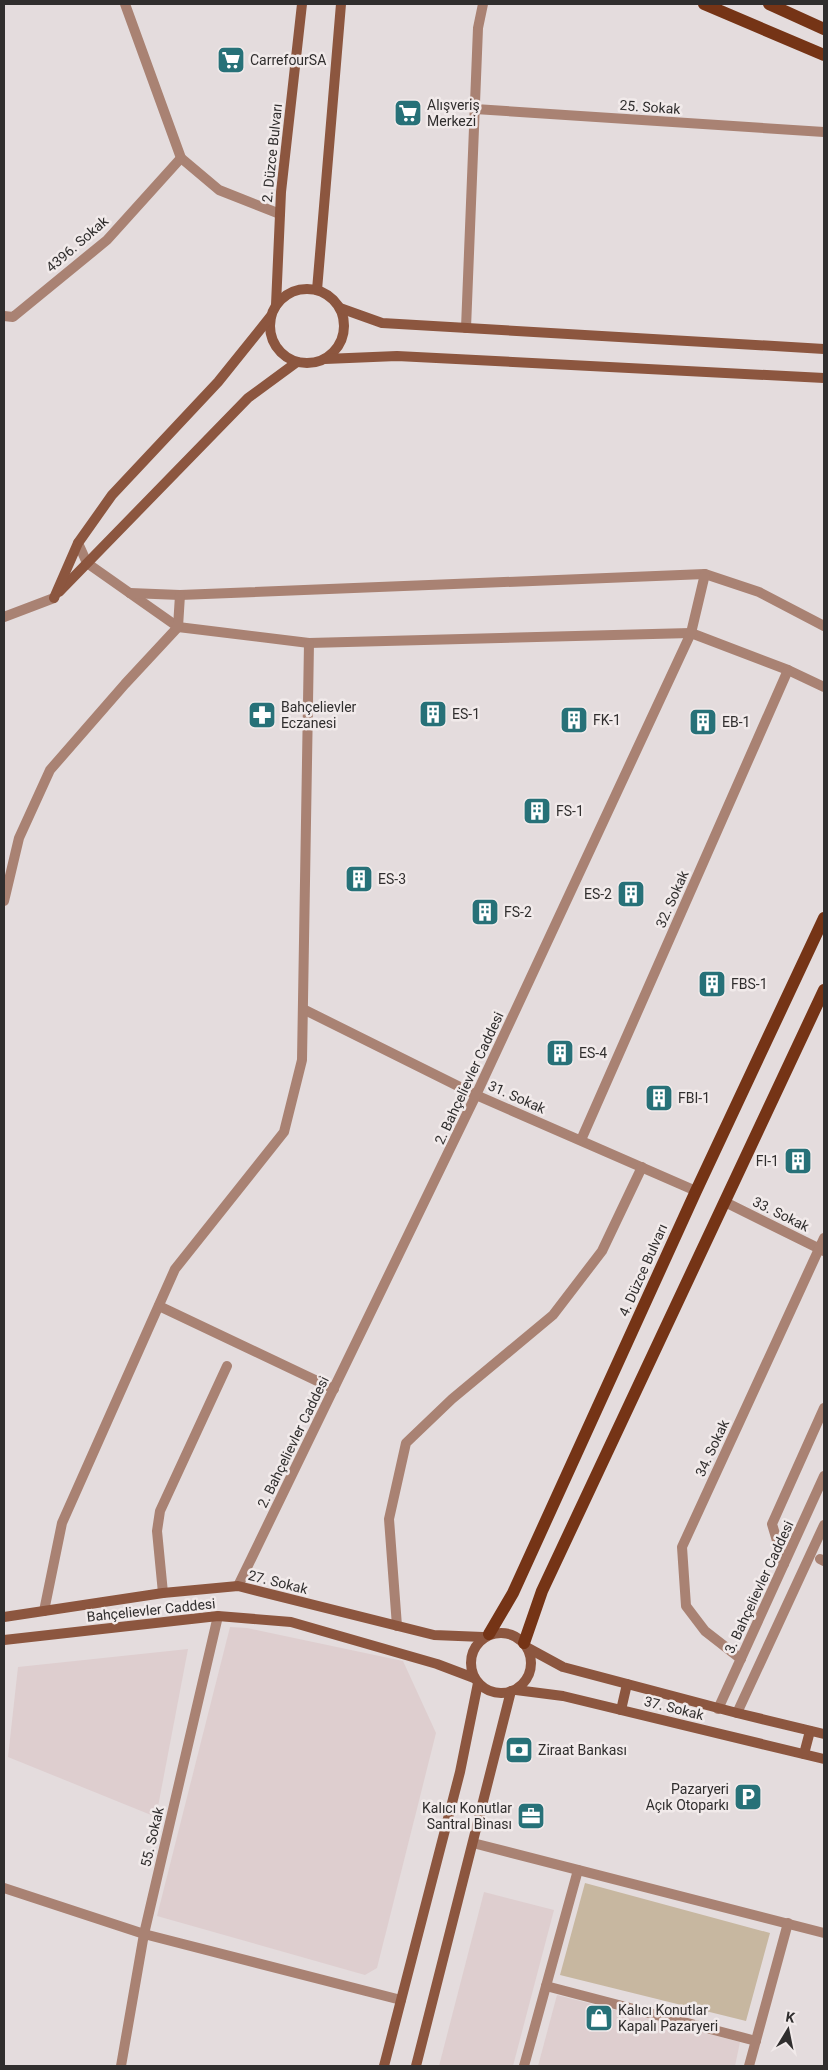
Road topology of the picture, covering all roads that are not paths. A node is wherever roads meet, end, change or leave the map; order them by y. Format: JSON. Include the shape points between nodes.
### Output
{"nodes":[{"id":1,"x":125,"y":4,"type":"edge"},
{"id":2,"x":302,"y":4,"type":"edge"},
{"id":3,"x":341,"y":4,"type":"edge"},
{"id":4,"x":482,"y":4,"type":"edge"},
{"id":5,"x":704,"y":4,"type":"edge"},
{"id":6,"x":769,"y":4,"type":"edge"},
{"id":7,"x":824,"y":29,"type":"edge"},
{"id":8,"x":824,"y":55,"type":"edge"},
{"id":9,"x":475,"y":109,"type":"junction"},
{"id":10,"x":824,"y":132,"type":"edge"},
{"id":11,"x":182,"y":158,"type":"junction"},
{"id":12,"x":280,"y":214,"type":"junction"},
{"id":13,"x":317,"y":290,"type":"junction"},
{"id":14,"x":276,"y":305,"type":"junction"},
{"id":15,"x":340,"y":308,"type":"junction"},
{"id":16,"x":4,"y":316,"type":"edge"},
{"id":17,"x":271,"y":316,"type":"junction"},
{"id":18,"x":466,"y":328,"type":"junction"},
{"id":19,"x":824,"y":349,"type":"edge"},
{"id":20,"x":325,"y":359,"type":"junction"},
{"id":21,"x":297,"y":362,"type":"junction"},
{"id":22,"x":824,"y":378,"type":"edge"},
{"id":23,"x":78,"y":543,"type":"junction"},
{"id":24,"x":87,"y":563,"type":"junction"},
{"id":25,"x":705,"y":574,"type":"junction"},
{"id":26,"x":129,"y":592,"type":"junction"},
{"id":27,"x":180,"y":595,"type":"junction"},
{"id":28,"x":54,"y":598,"type":"junction"},
{"id":29,"x":4,"y":617,"type":"edge"},
{"id":30,"x":824,"y":626,"type":"edge"},
{"id":31,"x":178,"y":627,"type":"junction"},
{"id":32,"x":691,"y":633,"type":"junction"},
{"id":33,"x":309,"y":643,"type":"junction"},
{"id":34,"x":788,"y":670,"type":"junction"},
{"id":35,"x":824,"y":687,"type":"edge"},
{"id":36,"x":4,"y":901,"type":"edge"},
{"id":37,"x":824,"y":918,"type":"edge"},
{"id":38,"x":824,"y":990,"type":"edge"},
{"id":39,"x":303,"y":1008,"type":"junction"},
{"id":40,"x":476,"y":1095,"type":"junction"},
{"id":41,"x":581,"y":1140,"type":"junction"},
{"id":42,"x":642,"y":1167,"type":"junction"},
{"id":43,"x":696,"y":1191,"type":"junction"},
{"id":44,"x":725,"y":1202,"type":"junction"},
{"id":45,"x":824,"y":1238,"type":"edge"},
{"id":46,"x":822,"y":1250,"type":"edge"},
{"id":47,"x":159,"y":1306,"type":"junction"},
{"id":48,"x":227,"y":1366,"type":"dead end"},
{"id":49,"x":334,"y":1389,"type":"junction"},
{"id":50,"x":824,"y":1408,"type":"edge"},
{"id":51,"x":824,"y":1476,"type":"edge"},
{"id":52,"x":824,"y":1525,"type":"edge"},
{"id":53,"x":784,"y":1564,"type":"junction"},
{"id":54,"x":238,"y":1586,"type":"junction"},
{"id":55,"x":163,"y":1593,"type":"junction"},
{"id":56,"x":44,"y":1611,"type":"junction"},
{"id":57,"x":218,"y":1616,"type":"junction"},
{"id":58,"x":4,"y":1617,"type":"edge"},
{"id":59,"x":396,"y":1626,"type":"junction"},
{"id":60,"x":486,"y":1636,"type":"junction"},
{"id":61,"x":4,"y":1640,"type":"edge"},
{"id":62,"x":526,"y":1645,"type":"junction"},
{"id":63,"x":741,"y":1659,"type":"junction"},
{"id":64,"x":476,"y":1680,"type":"junction"},
{"id":65,"x":627,"y":1684,"type":"junction"},
{"id":66,"x":513,"y":1690,"type":"junction"},
{"id":67,"x":718,"y":1708,"type":"junction"},
{"id":68,"x":621,"y":1710,"type":"junction"},
{"id":69,"x":737,"y":1714,"type":"junction"},
{"id":70,"x":810,"y":1731,"type":"junction"},
{"id":71,"x":824,"y":1734,"type":"edge"},
{"id":72,"x":804,"y":1754,"type":"junction"},
{"id":73,"x":824,"y":1759,"type":"edge"},
{"id":74,"x":473,"y":1843,"type":"junction"},
{"id":75,"x":578,"y":1870,"type":"junction"},
{"id":76,"x":4,"y":1888,"type":"edge"},
{"id":77,"x":788,"y":1923,"type":"junction"},
{"id":78,"x":824,"y":1933,"type":"edge"},
{"id":79,"x":144,"y":1934,"type":"junction"},
{"id":80,"x":546,"y":1986,"type":"junction"},
{"id":81,"x":401,"y":2000,"type":"junction"},
{"id":82,"x":756,"y":2041,"type":"junction"},
{"id":83,"x":121,"y":2066,"type":"edge"},
{"id":84,"x":384,"y":2066,"type":"edge"},
{"id":85,"x":416,"y":2066,"type":"edge"},
{"id":86,"x":524,"y":2066,"type":"edge"},
{"id":87,"x":749,"y":2066,"type":"edge"}],
"edges":[{"from":1,"to":11,"type":"street"},
{"from":2,"to":12,"type":"main road","name":"2. Düzce Bulvarı"},
{"from":3,"to":13,"type":"main road"},
{"from":4,"to":9,"type":"street"},
{"from":5,"to":8,"type":"main road"},
{"from":6,"to":7,"type":"main road"},
{"from":9,"to":10,"type":"street","name":"25. Sokak"},
{"from":9,"to":18,"type":"street"},
{"from":11,"to":12,"type":"street","via":[[219,190]]},
{"from":11,"to":16,"type":"street","name":"4396. Sokak","via":[[107,240],[13,317]]},
{"from":12,"to":14,"type":"main road","name":"2. Düzce Bulvarı"},
{"from":13,"to":14,"type":"main road","via":[[294,291]]},
{"from":13,"to":15,"type":"main road"},
{"from":14,"to":17,"type":"main road"},
{"from":15,"to":18,"type":"main road","via":[[382,323]]},
{"from":15,"to":20,"type":"main road","via":[[344,325],[341,342]]},
{"from":17,"to":21,"type":"main road","via":[[270,328],[275,344],[286,357]]},
{"from":17,"to":23,"type":"main road","via":[[218,382],[112,495]]},
{"from":18,"to":19,"type":"main road"},
{"from":20,"to":21,"type":"main road","via":[[307,364]]},
{"from":20,"to":22,"type":"main road","via":[[397,356]]},
{"from":21,"to":24,"type":"main road","via":[[248,398]]},
{"from":23,"to":24,"type":"street"},
{"from":23,"to":28,"type":"main road"},
{"from":24,"to":26,"type":"street"},
{"from":24,"to":28,"type":"main road"},
{"from":25,"to":27,"type":"street"},
{"from":25,"to":30,"type":"street","via":[[759,592]]},
{"from":25,"to":32,"type":"street","name":"2. Bahçelievler Caddesi"},
{"from":26,"to":27,"type":"street"},
{"from":26,"to":31,"type":"street"},
{"from":27,"to":31,"type":"street"},
{"from":28,"to":29,"type":"street"},
{"from":31,"to":33,"type":"street"},
{"from":31,"to":36,"type":"street","via":[[50,770],[19,838]]},
{"from":32,"to":33,"type":"street"},
{"from":32,"to":34,"type":"street"},
{"from":32,"to":40,"type":"street","name":"2. Bahçelievler Caddesi"},
{"from":33,"to":39,"type":"street"},
{"from":34,"to":35,"type":"street"},
{"from":34,"to":41,"type":"street","name":"32. Sokak"},
{"from":37,"to":43,"type":"main road","name":"4. Düzce Bulvarı"},
{"from":38,"to":44,"type":"main road"},
{"from":39,"to":40,"type":"street","name":"31. Sokak"},
{"from":39,"to":47,"type":"street","via":[[302,1060],[284,1132],[175,1269]]},
{"from":40,"to":41,"type":"street","name":"31. Sokak"},
{"from":40,"to":49,"type":"street","name":"2. Bahçelievler Caddesi"},
{"from":41,"to":42,"type":"street","name":"31. Sokak"},
{"from":42,"to":43,"type":"street","name":"31. Sokak"},
{"from":42,"to":59,"type":"street","via":[[602,1251],[553,1315],[452,1399],[406,1443],[389,1519]]},
{"from":43,"to":60,"type":"main road","name":"4. Düzce Bulvarı","via":[[513,1593]]},
{"from":44,"to":46,"type":"street","name":"33. Sokak"},
{"from":44,"to":62,"type":"main road","via":[[542,1591]]},
{"from":45,"to":46,"type":"street","name":"34. Sokak"},
{"from":46,"to":63,"type":"street","name":"34. Sokak","via":[[682,1547],[686,1606],[705,1631]]},
{"from":47,"to":49,"type":"street"},
{"from":47,"to":56,"type":"street","via":[[62,1522]]},
{"from":48,"to":55,"type":"street","via":[[160,1511],[157,1531]]},
{"from":49,"to":54,"type":"street","name":"2. Bahçelievler Caddesi"},
{"from":50,"to":53,"type":"street","via":[[772,1524]]},
{"from":51,"to":53,"type":"street","name":"3. Bahçelievler Caddesi"},
{"from":52,"to":69,"type":"street"},
{"from":53,"to":63,"type":"street","name":"3. Bahçelievler Caddesi"},
{"from":54,"to":55,"type":"main road","name":"27. Sokak"},
{"from":54,"to":59,"type":"main road","name":"27. Sokak"},
{"from":55,"to":56,"type":"main road","name":"27. Sokak"},
{"from":56,"to":58,"type":"main road","name":"27. Sokak"},
{"from":57,"to":61,"type":"main road","name":"Bahçelievler Caddesi"},
{"from":57,"to":64,"type":"main road","name":"Bahçelievler Caddesi","via":[[291,1622],[437,1664]]},
{"from":57,"to":79,"type":"street","name":"55. Sokak"},
{"from":59,"to":60,"type":"main road","name":"27. Sokak","via":[[434,1635]]},
{"from":60,"to":62,"type":"main road","via":[[508,1633]]},
{"from":60,"to":64,"type":"main road","via":[[472,1651],[471,1669]]},
{"from":62,"to":65,"type":"main road","via":[[563,1667]]},
{"from":62,"to":66,"type":"main road","via":[[531,1666],[523,1684]]},
{"from":63,"to":67,"type":"street","name":"3. Bahçelievler Caddesi"},
{"from":64,"to":66,"type":"main road","via":[[497,1693]]},
{"from":64,"to":81,"type":"main road","via":[[460,1772]]},
{"from":65,"to":67,"type":"main road"},
{"from":65,"to":68,"type":"main road"},
{"from":66,"to":68,"type":"main road","name":"37. Sokak","via":[[563,1696]]},
{"from":66,"to":74,"type":"main road"},
{"from":67,"to":69,"type":"main road"},
{"from":68,"to":72,"type":"main road","name":"37. Sokak"},
{"from":69,"to":70,"type":"main road"},
{"from":70,"to":71,"type":"main road"},
{"from":70,"to":72,"type":"main road"},
{"from":72,"to":73,"type":"main road","name":"37. Sokak"},
{"from":74,"to":75,"type":"street"},
{"from":74,"to":85,"type":"main road"},
{"from":75,"to":77,"type":"street"},
{"from":75,"to":80,"type":"street"},
{"from":76,"to":79,"type":"street"},
{"from":77,"to":78,"type":"street"},
{"from":77,"to":82,"type":"street"},
{"from":79,"to":81,"type":"street"},
{"from":79,"to":83,"type":"street","name":"55. Sokak"},
{"from":80,"to":82,"type":"street"},
{"from":80,"to":86,"type":"street"},
{"from":81,"to":84,"type":"main road"},
{"from":82,"to":87,"type":"street"}]}
